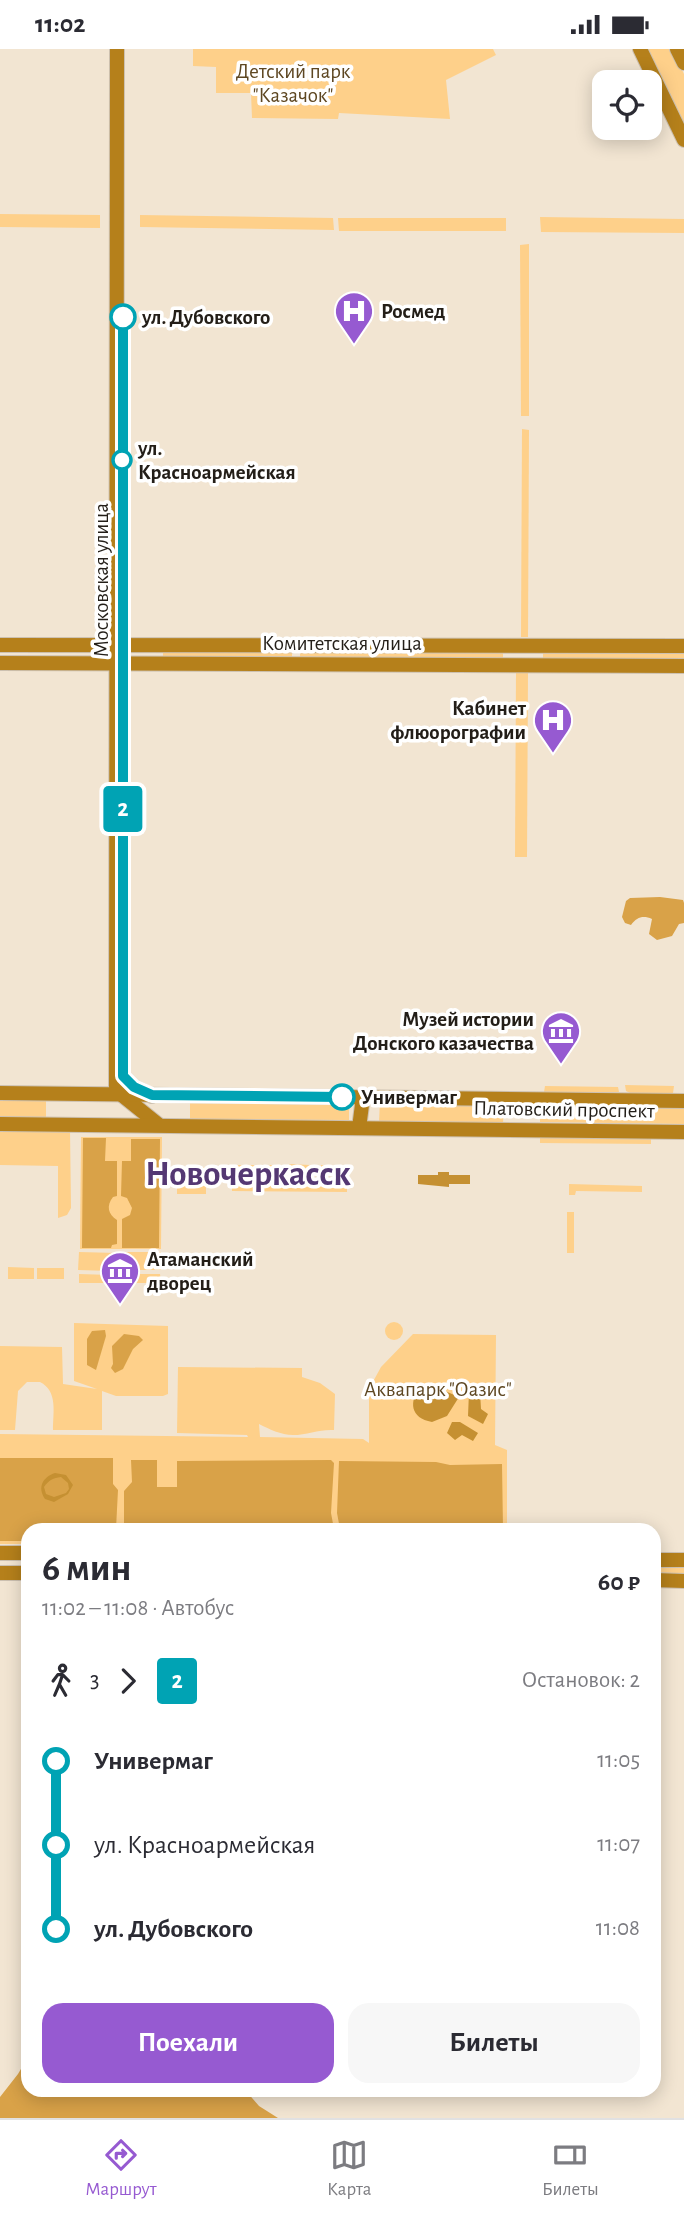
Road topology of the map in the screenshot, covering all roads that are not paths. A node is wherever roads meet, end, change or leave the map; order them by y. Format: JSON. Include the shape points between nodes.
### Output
{"nodes":[{"id":1,"x":117,"y":49,"type":"edge"},
{"id":2,"x":123,"y":49,"type":"edge"},
{"id":3,"x":640,"y":49,"type":"edge"},
{"id":4,"x":677,"y":49,"type":"edge"},
{"id":5,"x":684,"y":63,"type":"edge"},
{"id":6,"x":684,"y":140,"type":"edge"},
{"id":7,"x":120,"y":644,"type":"junction"},
{"id":8,"x":0,"y":645,"type":"edge"},
{"id":9,"x":684,"y":646,"type":"edge"},
{"id":10,"x":0,"y":663,"type":"edge"},
{"id":11,"x":120,"y":664,"type":"junction"},
{"id":12,"x":684,"y":666,"type":"edge"},
{"id":13,"x":117,"y":1075,"type":"junction"},
{"id":14,"x":0,"y":1093,"type":"edge"},
{"id":15,"x":97,"y":1094,"type":"junction"},
{"id":16,"x":122,"y":1095,"type":"junction"},
{"id":17,"x":152,"y":1095,"type":"junction"},
{"id":18,"x":363,"y":1097,"type":"junction"},
{"id":19,"x":684,"y":1101,"type":"edge"},
{"id":20,"x":0,"y":1124,"type":"edge"},
{"id":21,"x":159,"y":1125,"type":"junction"},
{"id":22,"x":359,"y":1128,"type":"junction"},
{"id":23,"x":684,"y":1132,"type":"edge"},
{"id":24,"x":0,"y":1553,"type":"edge"},
{"id":25,"x":21,"y":1553,"type":"edge"},
{"id":26,"x":661,"y":1560,"type":"edge"},
{"id":27,"x":684,"y":1560,"type":"edge"},
{"id":28,"x":0,"y":1573,"type":"edge"},
{"id":29,"x":21,"y":1573,"type":"edge"},
{"id":30,"x":661,"y":1580,"type":"edge"},
{"id":31,"x":684,"y":1581,"type":"edge"}],
"edges":[{"from":1,"to":7,"type":"main road","name":"Московская улица"},
{"from":2,"to":7,"type":"main road","name":"Московская улица"},
{"from":3,"to":6,"type":"main road"},
{"from":4,"to":5,"type":"main road"},
{"from":7,"to":8,"type":"main road","name":"Комитетская улица"},
{"from":7,"to":9,"type":"main road","name":"Комитетская улица"},
{"from":7,"to":11,"type":"main road","name":"Московская улица"},
{"from":10,"to":11,"type":"main road","name":"Комитетская улица"},
{"from":11,"to":12,"type":"main road","name":"Комитетская улица"},
{"from":11,"to":13,"type":"main road","name":"Московская улица"},
{"from":11,"to":17,"type":"main road","name":"Московская улица","via":[[123,1076]]},
{"from":13,"to":15,"type":"main road","via":[[108,1089]]},
{"from":13,"to":16,"type":"main road","name":"Московская улица","via":[[116,1086]]},
{"from":14,"to":15,"type":"main road","name":"Платовский проспект"},
{"from":15,"to":16,"type":"main road","name":"Платовский проспект"},
{"from":16,"to":17,"type":"main road","name":"Платовский проспект"},
{"from":16,"to":21,"type":"main road"},
{"from":17,"to":18,"type":"main road","name":"Платовский проспект"},
{"from":18,"to":19,"type":"main road","name":"Платовский проспект"},
{"from":18,"to":22,"type":"main road"},
{"from":20,"to":21,"type":"main road","name":"Платовский проспект"},
{"from":21,"to":22,"type":"main road","name":"Платовский проспект"},
{"from":22,"to":23,"type":"main road","name":"Платовский проспект"},
{"from":24,"to":25,"type":"main road"},
{"from":26,"to":27,"type":"main road"},
{"from":28,"to":29,"type":"main road"},
{"from":30,"to":31,"type":"main road"}]}
